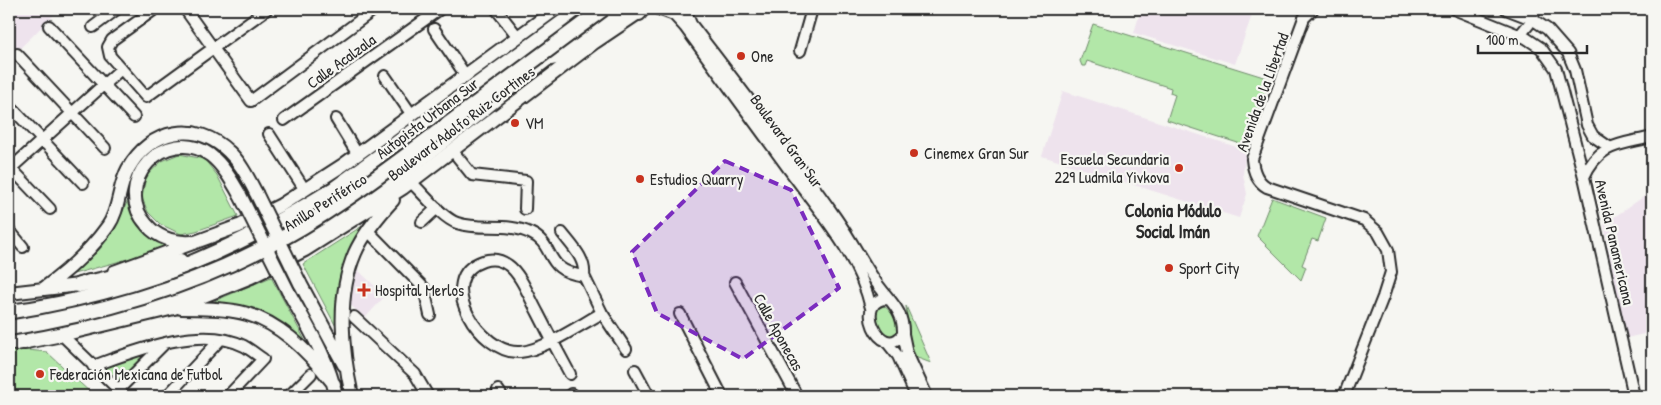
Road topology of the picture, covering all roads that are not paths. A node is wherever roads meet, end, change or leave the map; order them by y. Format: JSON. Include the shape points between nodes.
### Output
{"nodes":[{"id":1,"x":117,"y":9,"type":"edge"},
{"id":2,"x":155,"y":9,"type":"edge"},
{"id":3,"x":185,"y":9,"type":"edge"},
{"id":4,"x":267,"y":9,"type":"edge"},
{"id":5,"x":375,"y":9,"type":"edge"},
{"id":6,"x":440,"y":9,"type":"edge"},
{"id":7,"x":496,"y":9,"type":"edge"},
{"id":8,"x":556,"y":9,"type":"edge"},
{"id":9,"x":581,"y":9,"type":"edge"},
{"id":10,"x":589,"y":9,"type":"edge"},
{"id":11,"x":603,"y":9,"type":"edge"},
{"id":12,"x":615,"y":9,"type":"edge"},
{"id":13,"x":658,"y":9,"type":"edge"},
{"id":14,"x":685,"y":9,"type":"edge"},
{"id":15,"x":812,"y":9,"type":"edge"},
{"id":16,"x":1314,"y":9,"type":"edge"},
{"id":17,"x":1454,"y":9,"type":"edge"},
{"id":18,"x":1506,"y":9,"type":"edge"},
{"id":19,"x":1536,"y":9,"type":"edge"},
{"id":20,"x":637,"y":10,"type":"edge"},
{"id":21,"x":674,"y":12,"type":"edge"},
{"id":22,"x":1532,"y":19,"type":"junction"},
{"id":23,"x":49,"y":26,"type":"dead end"},
{"id":24,"x":93,"y":27,"type":"dead end"},
{"id":25,"x":434,"y":29,"type":"dead end"},
{"id":26,"x":1520,"y":35,"type":"junction"},
{"id":27,"x":1554,"y":35,"type":"junction"},
{"id":28,"x":518,"y":37,"type":"junction"},
{"id":29,"x":214,"y":48,"type":"junction"},
{"id":30,"x":1541,"y":48,"type":"junction"},
{"id":31,"x":800,"y":51,"type":"dead end"},
{"id":32,"x":17,"y":54,"type":"dead end"},
{"id":33,"x":547,"y":59,"type":"junction"},
{"id":34,"x":121,"y":69,"type":"junction"},
{"id":35,"x":385,"y":76,"type":"dead end"},
{"id":36,"x":466,"y":76,"type":"junction"},
{"id":37,"x":103,"y":85,"type":"junction"},
{"id":38,"x":9,"y":105,"type":"edge"},
{"id":39,"x":1583,"y":109,"type":"junction"},
{"id":40,"x":72,"y":113,"type":"junction"},
{"id":41,"x":1568,"y":113,"type":"junction"},
{"id":42,"x":412,"y":116,"type":"junction"},
{"id":43,"x":134,"y":117,"type":"dead end"},
{"id":44,"x":336,"y":119,"type":"dead end"},
{"id":45,"x":284,"y":120,"type":"dead end"},
{"id":46,"x":269,"y":134,"type":"dead end"},
{"id":47,"x":1652,"y":137,"type":"edge"},
{"id":48,"x":41,"y":140,"type":"junction"},
{"id":49,"x":775,"y":143,"type":"junction"},
{"id":50,"x":1609,"y":147,"type":"junction"},
{"id":51,"x":105,"y":148,"type":"dead end"},
{"id":52,"x":452,"y":150,"type":"junction"},
{"id":53,"x":358,"y":155,"type":"junction"},
{"id":54,"x":9,"y":168,"type":"edge"},
{"id":55,"x":1584,"y":178,"type":"junction"},
{"id":56,"x":83,"y":183,"type":"dead end"},
{"id":57,"x":407,"y":185,"type":"junction"},
{"id":58,"x":305,"y":190,"type":"junction"},
{"id":59,"x":437,"y":208,"type":"junction"},
{"id":60,"x":50,"y":209,"type":"dead end"},
{"id":61,"x":525,"y":209,"type":"dead end"},
{"id":62,"x":422,"y":222,"type":"dead end"},
{"id":63,"x":9,"y":230,"type":"edge"},
{"id":64,"x":369,"y":232,"type":"junction"},
{"id":65,"x":562,"y":232,"type":"dead end"},
{"id":66,"x":211,"y":238,"type":"junction"},
{"id":67,"x":23,"y":247,"type":"dead end"},
{"id":68,"x":215,"y":253,"type":"junction"},
{"id":69,"x":237,"y":272,"type":"junction"},
{"id":70,"x":584,"y":276,"type":"junction"},
{"id":71,"x":735,"y":282,"type":"dead end"},
{"id":72,"x":79,"y":285,"type":"junction"},
{"id":73,"x":42,"y":289,"type":"junction"},
{"id":74,"x":9,"y":293,"type":"edge"},
{"id":75,"x":888,"y":299,"type":"junction"},
{"id":76,"x":174,"y":308,"type":"junction"},
{"id":77,"x":871,"y":308,"type":"junction"},
{"id":78,"x":9,"y":312,"type":"edge"},
{"id":79,"x":602,"y":313,"type":"junction"},
{"id":80,"x":430,"y":314,"type":"dead end"},
{"id":81,"x":680,"y":314,"type":"dead end"},
{"id":82,"x":9,"y":318,"type":"edge"},
{"id":83,"x":354,"y":318,"type":"dead end"},
{"id":84,"x":118,"y":322,"type":"junction"},
{"id":85,"x":9,"y":328,"type":"edge"},
{"id":86,"x":9,"y":333,"type":"edge"},
{"id":87,"x":903,"y":334,"type":"junction"},
{"id":88,"x":62,"y":335,"type":"junction"},
{"id":89,"x":221,"y":339,"type":"junction"},
{"id":90,"x":552,"y":340,"type":"junction"},
{"id":91,"x":9,"y":341,"type":"edge"},
{"id":92,"x":886,"y":341,"type":"junction"},
{"id":93,"x":25,"y":342,"type":"junction"},
{"id":94,"x":165,"y":343,"type":"junction"},
{"id":95,"x":9,"y":345,"type":"edge"},
{"id":96,"x":626,"y":348,"type":"dead end"},
{"id":97,"x":93,"y":366,"type":"junction"},
{"id":98,"x":346,"y":370,"type":"junction"},
{"id":99,"x":635,"y":370,"type":"dead end"},
{"id":100,"x":311,"y":374,"type":"dead end"},
{"id":101,"x":570,"y":374,"type":"dead end"},
{"id":102,"x":335,"y":390,"type":"edge"},
{"id":103,"x":121,"y":393,"type":"edge"},
{"id":104,"x":294,"y":395,"type":"edge"},
{"id":105,"x":168,"y":396,"type":"edge"},
{"id":106,"x":228,"y":396,"type":"edge"},
{"id":107,"x":352,"y":396,"type":"edge"},
{"id":108,"x":428,"y":396,"type":"edge"},
{"id":109,"x":648,"y":396,"type":"edge"},
{"id":110,"x":722,"y":396,"type":"edge"},
{"id":111,"x":797,"y":396,"type":"edge"},
{"id":112,"x":916,"y":396,"type":"edge"},
{"id":113,"x":927,"y":396,"type":"edge"},
{"id":114,"x":1344,"y":396,"type":"edge"},
{"id":115,"x":1634,"y":396,"type":"edge"}],
"edges":[{"from":1,"to":24,"type":"street"},
{"from":2,"to":34,"type":"street","via":[[112,40],[108,47],[110,56]]},
{"from":3,"to":29,"type":"street"},
{"from":4,"to":29,"type":"street"},
{"from":5,"to":29,"type":"street","via":[[251,101]]},
{"from":6,"to":45,"type":"street","name":"Calle Acalzala"},
{"from":7,"to":28,"type":"street"},
{"from":8,"to":28,"type":"main road"},
{"from":9,"to":68,"type":"highway","name":"Anillo Periférico","via":[[334,189],[293,215]]},
{"from":10,"to":82,"type":"highway","name":"Autopista Urbana Sur","bridge":true,"via":[[356,183],[293,224],[222,259],[130,294],[53,313]]},
{"from":11,"to":85,"type":"highway","name":"Autopista Urbana Sur","bridge":true,"via":[[365,186],[289,235],[211,273],[144,298],[82,315]]},
{"from":12,"to":33,"type":"highway","name":"Anillo Periférico"},
{"from":13,"to":21,"type":"street","name":"Boulevard Gran Sur"},
{"from":14,"to":49,"type":"street","name":"Boulevard Gran Sur","via":[[691,24]]},
{"from":15,"to":31,"type":"street"},
{"from":16,"to":114,"type":"street","name":"Avenida de la Libertad","via":[[1304,18],[1252,158],[1253,172],[1267,187],[1364,220],[1378,232],[1388,250],[1391,272]]},
{"from":17,"to":26,"type":"street"},
{"from":18,"to":22,"type":"street"},
{"from":19,"to":22,"type":"street"},
{"from":20,"to":33,"type":"highway","via":[[564,53]]},
{"from":20,"to":52,"type":"main road","name":"Boulevard Adolfo Ruiz Cortines"},
{"from":21,"to":49,"type":"street","name":"Boulevard Gran Sur"},
{"from":22,"to":26,"type":"street"},
{"from":22,"to":27,"type":"street"},
{"from":23,"to":37,"type":"street"},
{"from":25,"to":36,"type":"street"},
{"from":26,"to":30,"type":"street"},
{"from":27,"to":30,"type":"street","via":[[1547,38]]},
{"from":27,"to":39,"type":"street","via":[[1568,53],[1575,70]]},
{"from":28,"to":36,"type":"main road"},
{"from":29,"to":34,"type":"street","via":[[146,98]]},
{"from":30,"to":41,"type":"street","via":[[1556,69]]},
{"from":32,"to":40,"type":"street"},
{"from":33,"to":69,"type":"highway","name":"Anillo Periférico","via":[[387,184],[319,229]]},
{"from":34,"to":37,"type":"street"},
{"from":35,"to":42,"type":"street"},
{"from":36,"to":42,"type":"main road"},
{"from":37,"to":40,"type":"street"},
{"from":37,"to":43,"type":"street"},
{"from":38,"to":48,"type":"street"},
{"from":39,"to":41,"type":"street","via":[[1576,116]]},
{"from":39,"to":50,"type":"street","via":[[1592,136]]},
{"from":40,"to":48,"type":"street"},
{"from":40,"to":51,"type":"street"},
{"from":41,"to":55,"type":"street"},
{"from":42,"to":53,"type":"main road"},
{"from":44,"to":53,"type":"street"},
{"from":46,"to":58,"type":"street"},
{"from":47,"to":50,"type":"street"},
{"from":48,"to":54,"type":"street"},
{"from":48,"to":56,"type":"street"},
{"from":49,"to":75,"type":"street","name":"Boulevard Gran Sur","via":[[837,218]]},
{"from":49,"to":77,"type":"street","name":"Boulevard Gran Sur","via":[[849,254],[865,286]]},
{"from":50,"to":55,"type":"street","name":"Avenida Panamericana","via":[[1595,159]]},
{"from":52,"to":57,"type":"main road","name":"Boulevard Adolfo Ruiz Cortines"},
{"from":52,"to":61,"type":"street","via":[[472,175],[526,182]]},
{"from":53,"to":58,"type":"main road"},
{"from":54,"to":60,"type":"street"},
{"from":55,"to":115,"type":"street","name":"Avenida Panamericana"},
{"from":57,"to":59,"type":"street"},
{"from":57,"to":64,"type":"main road","via":[[380,214]]},
{"from":57,"to":76,"type":"main road","name":"Boulevard Adolfo Ruiz Cortines","via":[[305,250],[251,277]]},
{"from":58,"to":66,"type":"main road"},
{"from":59,"to":62,"type":"street"},
{"from":59,"to":70,"type":"street","via":[[456,223],[530,233],[540,240],[556,266]]},
{"from":63,"to":67,"type":"street"},
{"from":64,"to":80,"type":"street","via":[[424,288]]},
{"from":64,"to":98,"type":"main road","via":[[355,252],[346,285],[342,311]]},
{"from":65,"to":70,"type":"street","via":[[579,255],[585,268]]},
{"from":66,"to":72,"type":"main road"},
{"from":66,"to":102,"type":"main road","bridge":true,"via":[[182,242],[160,236],[148,227],[135,201],[136,186],[144,166],[155,155],[183,146],[197,149],[216,160],[240,195],[322,356]]},
{"from":68,"to":72,"type":"highway"},
{"from":68,"to":78,"type":"highway","name":"Anillo Periférico","via":[[127,288],[54,306]]},
{"from":69,"to":84,"type":"highway","via":[[203,290]]},
{"from":69,"to":86,"type":"highway","name":"Anillo Periférico","via":[[135,309],[58,327]]},
{"from":70,"to":79,"type":"street"},
{"from":71,"to":111,"type":"street","name":"Calle Aponecas"},
{"from":72,"to":73,"type":"main road"},
{"from":73,"to":74,"type":"main road"},
{"from":73,"to":98,"type":"main road","bridge":true,"via":[[97,241],[116,209],[122,180],[140,153],[166,135],[195,132],[210,137],[231,153],[244,170]]},
{"from":75,"to":77,"type":"street","via":[[879,300]]},
{"from":75,"to":87,"type":"street","via":[[901,315]]},
{"from":76,"to":84,"type":"main road","name":"Boulevard Adolfo Ruiz Cortines"},
{"from":76,"to":102,"type":"main road","via":[[236,311],[266,321],[298,344],[318,364]]},
{"from":77,"to":92,"type":"street","via":[[874,326]]},
{"from":79,"to":90,"type":"street"},
{"from":79,"to":96,"type":"street"},
{"from":81,"to":110,"type":"street"},
{"from":83,"to":108,"type":"street","via":[[415,374]]},
{"from":84,"to":88,"type":"main road","name":"Boulevard Adolfo Ruiz Cortines"},
{"from":87,"to":92,"type":"street","via":[[896,341]]},
{"from":87,"to":113,"type":"street","via":[[907,353]]},
{"from":88,"to":93,"type":"main road","name":"Boulevard Adolfo Ruiz Cortines"},
{"from":88,"to":97,"type":"street"},
{"from":89,"to":94,"type":"street","via":[[191,338]]},
{"from":89,"to":105,"type":"street"},
{"from":89,"to":106,"type":"street","via":[[243,346],[264,359]]},
{"from":90,"to":90,"type":"street","via":[[528,294],[510,266],[502,260],[480,262],[463,276],[460,291],[467,314],[492,343],[518,352],[540,347]]},
{"from":90,"to":101,"type":"street"},
{"from":91,"to":93,"type":"highway"},
{"from":92,"to":112,"type":"street","via":[[898,356]]},
{"from":93,"to":95,"type":"main road","name":"Boulevard Adolfo Ruiz Cortines"},
{"from":94,"to":97,"type":"street"},
{"from":94,"to":103,"type":"street"},
{"from":97,"to":103,"type":"street"},
{"from":98,"to":107,"type":"main road"},
{"from":99,"to":109,"type":"street"},
{"from":100,"to":104,"type":"street"}]}
